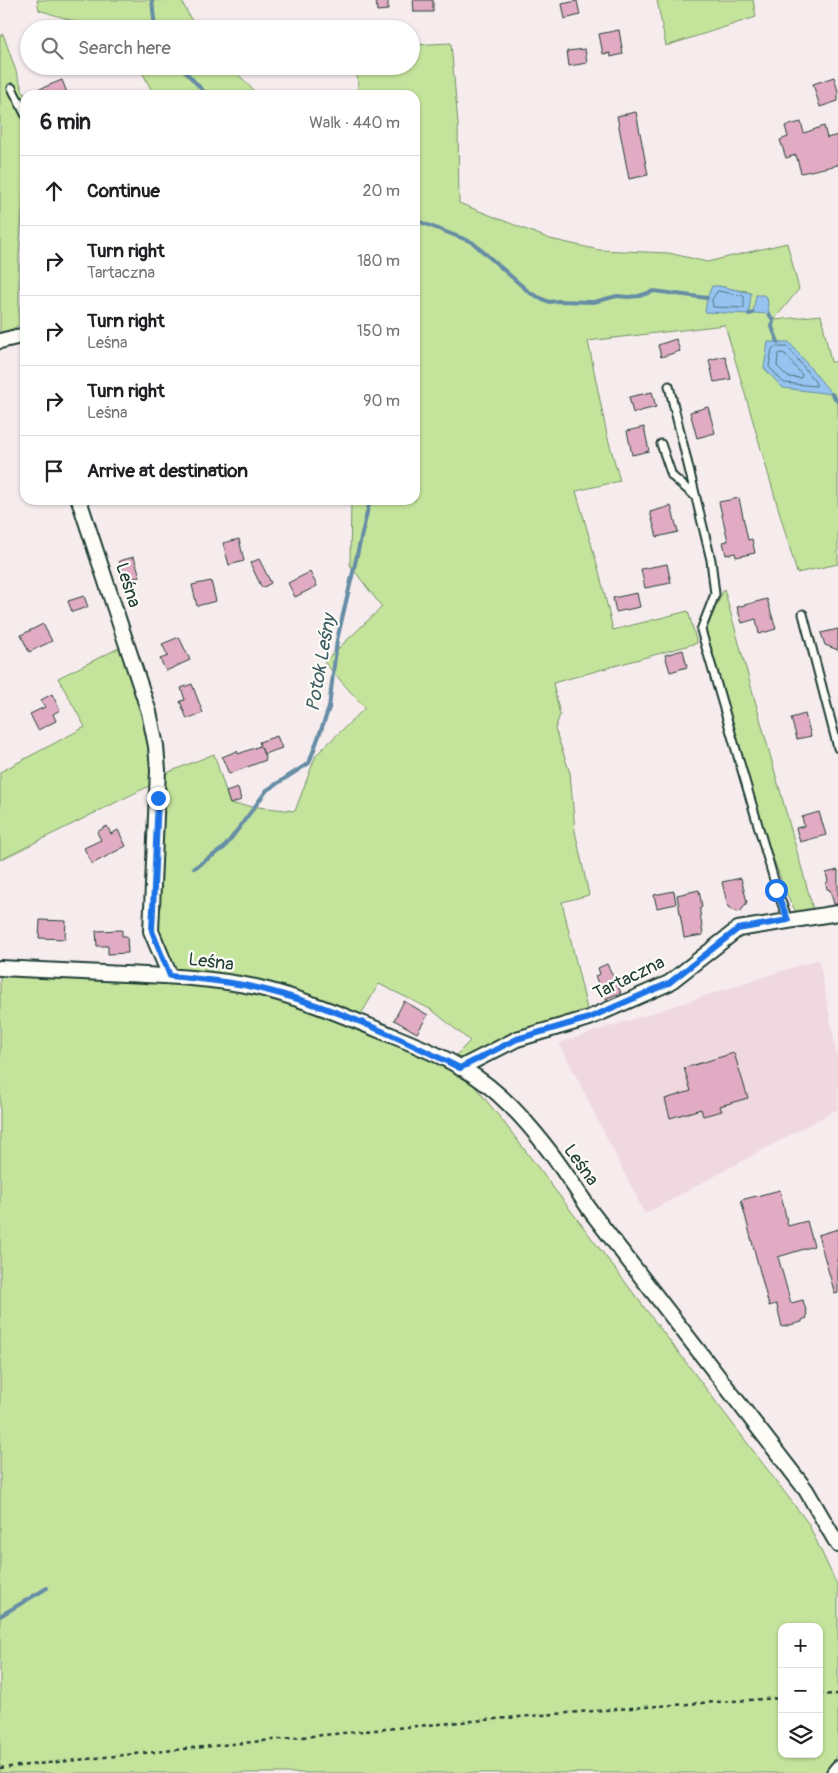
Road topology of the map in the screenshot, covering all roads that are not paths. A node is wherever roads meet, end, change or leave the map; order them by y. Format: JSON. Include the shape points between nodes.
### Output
{"nodes":[{"id":1,"x":12,"y":88,"type":"dead end"},
{"id":2,"x":20,"y":104,"type":"edge"},
{"id":3,"x":20,"y":336,"type":"edge"},
{"id":4,"x":0,"y":342,"type":"edge"},
{"id":5,"x":669,"y":386,"type":"dead end"},
{"id":6,"x":661,"y":444,"type":"dead end"},
{"id":7,"x":695,"y":496,"type":"junction"},
{"id":8,"x":82,"y":505,"type":"edge"},
{"id":9,"x":803,"y":614,"type":"dead end"},
{"id":10,"x":838,"y":748,"type":"edge"},
{"id":11,"x":838,"y":913,"type":"edge"},
{"id":12,"x":788,"y":920,"type":"junction"},
{"id":13,"x":0,"y":968,"type":"edge"},
{"id":14,"x":170,"y":976,"type":"junction"},
{"id":15,"x":460,"y":1068,"type":"junction"},
{"id":16,"x":838,"y":1545,"type":"edge"},
{"id":17,"x":838,"y":1768,"type":"edge"},
{"id":18,"x":834,"y":1773,"type":"edge"}],
"edges":[{"from":1,"to":2,"type":"lane"},
{"from":3,"to":4,"type":"street"},
{"from":5,"to":7,"type":"lane"},
{"from":6,"to":7,"type":"lane","via":[[672,476]]},
{"from":7,"to":12,"type":"lane","via":[[711,560],[715,594],[701,630],[776,890]]},
{"from":8,"to":14,"type":"street","name":"Leśna","via":[[149,712],[156,746],[158,798],[152,931]]},
{"from":9,"to":10,"type":"lane"},
{"from":11,"to":12,"type":"street","name":"Tartaczna"},
{"from":12,"to":15,"type":"street","name":"Tartaczna","via":[[738,929],[669,983],[589,1018],[517,1039]]},
{"from":13,"to":14,"type":"street","name":"Leśna"},
{"from":14,"to":15,"type":"street","name":"Leśna","via":[[229,982],[285,995],[402,1040]]},
{"from":15,"to":16,"type":"street","name":"Leśna","via":[[499,1095],[541,1143],[806,1490]]},
{"from":17,"to":18,"type":"street"}]}
